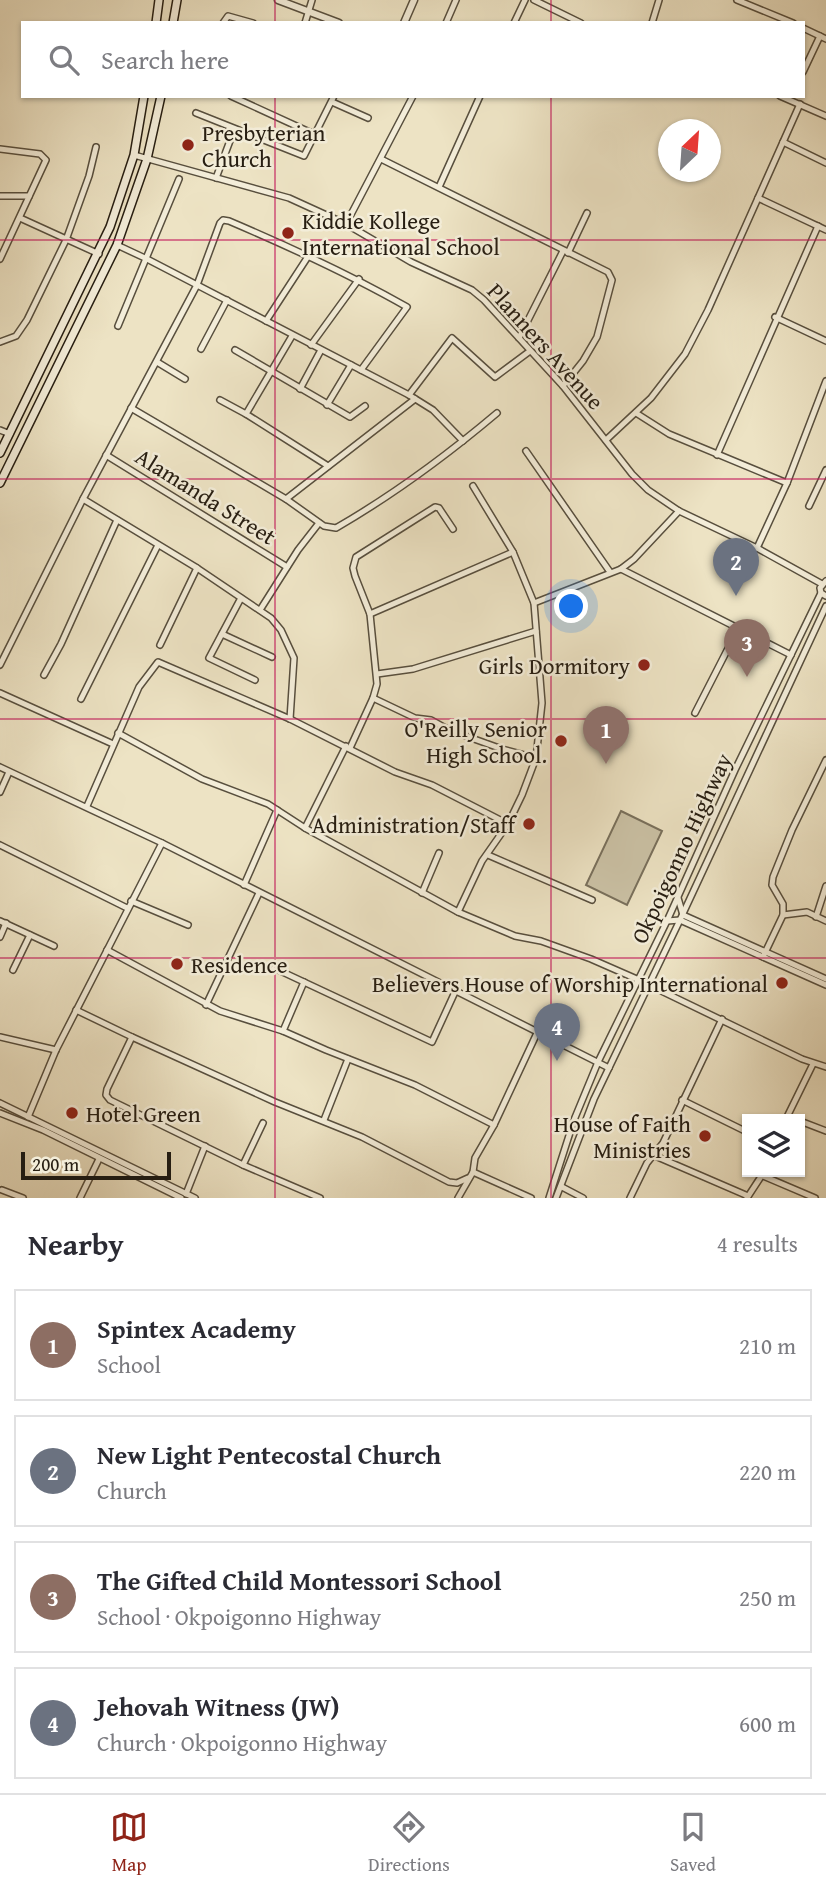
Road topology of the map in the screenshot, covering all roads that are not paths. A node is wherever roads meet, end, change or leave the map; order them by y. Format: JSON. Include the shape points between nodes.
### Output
{"nodes":[{"id":1,"x":159,"y":0,"type":"edge"},
{"id":2,"x":177,"y":0,"type":"edge"},
{"id":3,"x":278,"y":0,"type":"edge"},
{"id":4,"x":312,"y":0,"type":"edge"},
{"id":5,"x":414,"y":0,"type":"edge"},
{"id":6,"x":456,"y":0,"type":"edge"},
{"id":7,"x":525,"y":0,"type":"edge"},
{"id":8,"x":534,"y":0,"type":"edge"},
{"id":9,"x":659,"y":0,"type":"edge"},
{"id":10,"x":737,"y":0,"type":"edge"},
{"id":11,"x":309,"y":11,"type":"junction"},
{"id":12,"x":156,"y":21,"type":"edge"},
{"id":13,"x":173,"y":21,"type":"edge"},
{"id":14,"x":224,"y":21,"type":"edge"},
{"id":15,"x":246,"y":21,"type":"edge"},
{"id":16,"x":306,"y":21,"type":"edge"},
{"id":17,"x":334,"y":21,"type":"edge"},
{"id":18,"x":405,"y":21,"type":"edge"},
{"id":19,"x":447,"y":21,"type":"edge"},
{"id":20,"x":515,"y":21,"type":"edge"},
{"id":21,"x":577,"y":21,"type":"edge"},
{"id":22,"x":653,"y":21,"type":"edge"},
{"id":23,"x":789,"y":21,"type":"edge"},
{"id":24,"x":805,"y":29,"type":"edge"},
{"id":25,"x":823,"y":37,"type":"edge"},
{"id":26,"x":805,"y":68,"type":"edge"},
{"id":27,"x":144,"y":98,"type":"edge"},
{"id":28,"x":161,"y":98,"type":"edge"},
{"id":29,"x":238,"y":98,"type":"edge"},
{"id":30,"x":412,"y":98,"type":"edge"},
{"id":31,"x":479,"y":98,"type":"edge"},
{"id":32,"x":784,"y":98,"type":"edge"},
{"id":33,"x":333,"y":99,"type":"edge"},
{"id":34,"x":800,"y":104,"type":"junction"},
{"id":35,"x":196,"y":113,"type":"dead end"},
{"id":36,"x":826,"y":116,"type":"edge"},
{"id":37,"x":368,"y":118,"type":"dead end"},
{"id":38,"x":234,"y":130,"type":"junction"},
{"id":39,"x":316,"y":135,"type":"junction"},
{"id":40,"x":783,"y":142,"type":"junction"},
{"id":41,"x":96,"y":147,"type":"dead end"},
{"id":42,"x":0,"y":149,"type":"edge"},
{"id":43,"x":134,"y":155,"type":"junction"},
{"id":44,"x":147,"y":159,"type":"junction"},
{"id":45,"x":381,"y":159,"type":"junction"},
{"id":46,"x":826,"y":163,"type":"edge"},
{"id":47,"x":216,"y":178,"type":"junction"},
{"id":48,"x":178,"y":179,"type":"dead end"},
{"id":49,"x":439,"y":187,"type":"junction"},
{"id":50,"x":0,"y":196,"type":"edge"},
{"id":51,"x":29,"y":196,"type":"junction"},
{"id":52,"x":758,"y":198,"type":"junction"},
{"id":53,"x":587,"y":213,"type":"dead end"},
{"id":54,"x":20,"y":218,"type":"junction"},
{"id":55,"x":346,"y":224,"type":"junction"},
{"id":56,"x":818,"y":226,"type":"junction"},
{"id":57,"x":826,"y":230,"type":"edge"},
{"id":58,"x":66,"y":240,"type":"junction"},
{"id":59,"x":117,"y":246,"type":"junction"},
{"id":60,"x":566,"y":252,"type":"junction"},
{"id":61,"x":99,"y":254,"type":"junction"},
{"id":62,"x":309,"y":255,"type":"junction"},
{"id":63,"x":0,"y":259,"type":"edge"},
{"id":64,"x":147,"y":259,"type":"junction"},
{"id":65,"x":359,"y":279,"type":"junction"},
{"id":66,"x":197,"y":285,"type":"junction"},
{"id":67,"x":227,"y":300,"type":"junction"},
{"id":68,"x":775,"y":317,"type":"junction"},
{"id":69,"x":266,"y":321,"type":"junction"},
{"id":70,"x":118,"y":326,"type":"dead end"},
{"id":71,"x":292,"y":336,"type":"junction"},
{"id":72,"x":519,"y":338,"type":"junction"},
{"id":73,"x":826,"y":341,"type":"edge"},
{"id":74,"x":0,"y":342,"type":"edge"},
{"id":75,"x":311,"y":345,"type":"junction"},
{"id":76,"x":201,"y":349,"type":"dead end"},
{"id":77,"x":236,"y":350,"type":"dead end"},
{"id":78,"x":321,"y":350,"type":"junction"},
{"id":79,"x":530,"y":351,"type":"junction"},
{"id":80,"x":157,"y":362,"type":"junction"},
{"id":81,"x":351,"y":365,"type":"junction"},
{"id":82,"x":360,"y":370,"type":"junction"},
{"id":83,"x":271,"y":371,"type":"junction"},
{"id":84,"x":185,"y":379,"type":"dead end"},
{"id":85,"x":826,"y":381,"type":"edge"},
{"id":86,"x":563,"y":386,"type":"junction"},
{"id":87,"x":300,"y":388,"type":"junction"},
{"id":88,"x":412,"y":397,"type":"junction"},
{"id":89,"x":220,"y":400,"type":"dead end"},
{"id":90,"x":327,"y":405,"type":"junction"},
{"id":91,"x":365,"y":405,"type":"dead end"},
{"id":92,"x":131,"y":408,"type":"junction"},
{"id":93,"x":497,"y":413,"type":"dead end"},
{"id":94,"x":636,"y":413,"type":"junction"},
{"id":95,"x":246,"y":414,"type":"junction"},
{"id":96,"x":0,"y":430,"type":"edge"},
{"id":97,"x":10,"y":434,"type":"junction"},
{"id":98,"x":606,"y":440,"type":"junction"},
{"id":99,"x":463,"y":441,"type":"junction"},
{"id":100,"x":526,"y":451,"type":"dead end"},
{"id":101,"x":0,"y":453,"type":"edge"},
{"id":102,"x":106,"y":455,"type":"junction"},
{"id":103,"x":717,"y":455,"type":"junction"},
{"id":104,"x":328,"y":466,"type":"junction"},
{"id":105,"x":826,"y":470,"type":"edge"},
{"id":106,"x":0,"y":483,"type":"edge"},
{"id":107,"x":787,"y":483,"type":"junction"},
{"id":108,"x":474,"y":486,"type":"dead end"},
{"id":109,"x":83,"y":499,"type":"junction"},
{"id":110,"x":286,"y":499,"type":"junction"},
{"id":111,"x":810,"y":506,"type":"dead end"},
{"id":112,"x":678,"y":511,"type":"junction"},
{"id":113,"x":117,"y":520,"type":"junction"},
{"id":114,"x":319,"y":523,"type":"junction"},
{"id":115,"x":453,"y":529,"type":"dead end"},
{"id":116,"x":158,"y":545,"type":"junction"},
{"id":117,"x":757,"y":548,"type":"junction"},
{"id":118,"x":513,"y":552,"type":"junction"},
{"id":119,"x":287,"y":567,"type":"junction"},
{"id":120,"x":197,"y":568,"type":"junction"},
{"id":121,"x":621,"y":569,"type":"junction"},
{"id":122,"x":610,"y":572,"type":"junction"},
{"id":123,"x":824,"y":583,"type":"edge"},
{"id":124,"x":824,"y":594,"type":"edge"},
{"id":125,"x":241,"y":598,"type":"junction"},
{"id":126,"x":534,"y":603,"type":"junction"},
{"id":127,"x":826,"y":606,"type":"edge"},
{"id":128,"x":260,"y":610,"type":"junction"},
{"id":129,"x":370,"y":614,"type":"junction"},
{"id":130,"x":739,"y":627,"type":"junction"},
{"id":131,"x":536,"y":631,"type":"junction"},
{"id":132,"x":222,"y":634,"type":"junction"},
{"id":133,"x":160,"y":645,"type":"dead end"},
{"id":134,"x":791,"y":655,"type":"junction"},
{"id":135,"x":272,"y":657,"type":"dead end"},
{"id":136,"x":0,"y":665,"type":"edge"},
{"id":137,"x":44,"y":674,"type":"dead end"},
{"id":138,"x":377,"y":674,"type":"junction"},
{"id":139,"x":255,"y":680,"type":"dead end"},
{"id":140,"x":0,"y":693,"type":"edge"},
{"id":141,"x":373,"y":698,"type":"junction"},
{"id":142,"x":81,"y":699,"type":"dead end"},
{"id":143,"x":695,"y":713,"type":"dead end"},
{"id":144,"x":290,"y":719,"type":"junction"},
{"id":145,"x":118,"y":733,"type":"junction"},
{"id":146,"x":113,"y":744,"type":"junction"},
{"id":147,"x":348,"y":747,"type":"junction"},
{"id":148,"x":536,"y":758,"type":"junction"},
{"id":149,"x":826,"y":760,"type":"edge"},
{"id":150,"x":0,"y":767,"type":"edge"},
{"id":151,"x":9,"y":772,"type":"junction"},
{"id":152,"x":0,"y":792,"type":"edge"},
{"id":153,"x":87,"y":806,"type":"junction"},
{"id":154,"x":277,"y":810,"type":"junction"},
{"id":155,"x":508,"y":824,"type":"junction"},
{"id":156,"x":305,"y":828,"type":"junction"},
{"id":157,"x":162,"y":843,"type":"junction"},
{"id":158,"x":0,"y":845,"type":"edge"},
{"id":159,"x":439,"y":853,"type":"dead end"},
{"id":160,"x":488,"y":855,"type":"junction"},
{"id":161,"x":244,"y":885,"type":"junction"},
{"id":162,"x":826,"y":886,"type":"edge"},
{"id":163,"x":259,"y":893,"type":"junction"},
{"id":164,"x":422,"y":893,"type":"junction"},
{"id":165,"x":678,"y":898,"type":"junction"},
{"id":166,"x":592,"y":900,"type":"dead end"},
{"id":167,"x":131,"y":901,"type":"junction"},
{"id":168,"x":127,"y":908,"type":"junction"},
{"id":169,"x":458,"y":912,"type":"junction"},
{"id":170,"x":783,"y":915,"type":"junction"},
{"id":171,"x":816,"y":916,"type":"junction"},
{"id":172,"x":682,"y":918,"type":"junction"},
{"id":173,"x":667,"y":921,"type":"junction"},
{"id":174,"x":826,"y":921,"type":"edge"},
{"id":175,"x":3,"y":922,"type":"edge"},
{"id":176,"x":188,"y":925,"type":"dead end"},
{"id":177,"x":30,"y":935,"type":"junction"},
{"id":178,"x":0,"y":937,"type":"edge"},
{"id":179,"x":54,"y":946,"type":"dead end"},
{"id":180,"x":107,"y":950,"type":"junction"},
{"id":181,"x":764,"y":954,"type":"junction"},
{"id":182,"x":274,"y":968,"type":"dead end"},
{"id":183,"x":13,"y":970,"type":"dead end"},
{"id":184,"x":826,"y":979,"type":"edge"},
{"id":185,"x":639,"y":980,"type":"junction"},
{"id":186,"x":304,"y":982,"type":"junction"},
{"id":187,"x":649,"y":985,"type":"junction"},
{"id":188,"x":826,"y":985,"type":"edge"},
{"id":189,"x":455,"y":992,"type":"junction"},
{"id":190,"x":206,"y":1005,"type":"junction"},
{"id":191,"x":76,"y":1010,"type":"junction"},
{"id":192,"x":722,"y":1019,"type":"junction"},
{"id":193,"x":283,"y":1031,"type":"junction"},
{"id":194,"x":537,"y":1033,"type":"junction"},
{"id":195,"x":0,"y":1037,"type":"edge"},
{"id":196,"x":132,"y":1037,"type":"junction"},
{"id":197,"x":56,"y":1050,"type":"junction"},
{"id":198,"x":348,"y":1059,"type":"junction"},
{"id":199,"x":598,"y":1062,"type":"junction"},
{"id":200,"x":813,"y":1064,"type":"junction"},
{"id":201,"x":826,"y":1067,"type":"edge"},
{"id":202,"x":609,"y":1068,"type":"junction"},
{"id":203,"x":682,"y":1100,"type":"junction"},
{"id":204,"x":0,"y":1103,"type":"edge"},
{"id":205,"x":0,"y":1113,"type":"edge"},
{"id":206,"x":789,"y":1114,"type":"edge"},
{"id":207,"x":28,"y":1116,"type":"junction"},
{"id":208,"x":324,"y":1120,"type":"junction"},
{"id":209,"x":263,"y":1123,"type":"dead end"},
{"id":210,"x":805,"y":1123,"type":"edge"},
{"id":211,"x":494,"y":1125,"type":"junction"},
{"id":212,"x":742,"y":1130,"type":"edge"},
{"id":213,"x":826,"y":1131,"type":"edge"},
{"id":214,"x":205,"y":1146,"type":"junction"},
{"id":215,"x":653,"y":1156,"type":"junction"},
{"id":216,"x":99,"y":1159,"type":"junction"},
{"id":217,"x":243,"y":1165,"type":"junction"},
{"id":218,"x":473,"y":1172,"type":"junction"},
{"id":219,"x":760,"y":1177,"type":"edge"},
{"id":220,"x":770,"y":1177,"type":"edge"},
{"id":221,"x":468,"y":1178,"type":"junction"},
{"id":222,"x":562,"y":1187,"type":"junction"},
{"id":223,"x":2,"y":1190,"type":"dead end"},
{"id":224,"x":184,"y":1196,"type":"edge"},
{"id":225,"x":747,"y":1197,"type":"edge"},
{"id":226,"x":23,"y":1198,"type":"edge"},
{"id":227,"x":79,"y":1198,"type":"edge"},
{"id":228,"x":195,"y":1198,"type":"edge"},
{"id":229,"x":317,"y":1198,"type":"edge"},
{"id":230,"x":458,"y":1198,"type":"edge"},
{"id":231,"x":531,"y":1198,"type":"edge"},
{"id":232,"x":549,"y":1198,"type":"edge"},
{"id":233,"x":556,"y":1198,"type":"edge"},
{"id":234,"x":583,"y":1198,"type":"edge"},
{"id":235,"x":630,"y":1198,"type":"edge"},
{"id":236,"x":814,"y":1198,"type":"edge"}],
"edges":[{"from":1,"to":12,"type":"main road"},
{"from":2,"to":13,"type":"main road"},
{"from":3,"to":11,"type":"street"},
{"from":4,"to":11,"type":"street"},
{"from":5,"to":18,"type":"street"},
{"from":6,"to":19,"type":"street"},
{"from":7,"to":20,"type":"street"},
{"from":8,"to":21,"type":"street"},
{"from":9,"to":22,"type":"street"},
{"from":10,"to":23,"type":"street"},
{"from":11,"to":16,"type":"street"},
{"from":11,"to":17,"type":"street"},
{"from":14,"to":15,"type":"street","via":[[228,16]]},
{"from":24,"to":25,"type":"street"},
{"from":25,"to":26,"type":"street"},
{"from":27,"to":43,"type":"main road"},
{"from":28,"to":44,"type":"main road"},
{"from":29,"to":39,"type":"street"},
{"from":30,"to":45,"type":"street"},
{"from":31,"to":49,"type":"street"},
{"from":32,"to":34,"type":"street"},
{"from":33,"to":37,"type":"street"},
{"from":33,"to":39,"type":"street"},
{"from":34,"to":36,"type":"street"},
{"from":34,"to":40,"type":"street"},
{"from":35,"to":38,"type":"street"},
{"from":38,"to":39,"type":"street","via":[[304,156]]},
{"from":38,"to":47,"type":"street"},
{"from":40,"to":46,"type":"street"},
{"from":40,"to":52,"type":"street"},
{"from":41,"to":58,"type":"street"},
{"from":42,"to":51,"type":"street","via":[[44,156]]},
{"from":43,"to":44,"type":"street","name":"Planners Avenue"},
{"from":43,"to":61,"type":"main road"},
{"from":44,"to":47,"type":"street","name":"Planners Avenue"},
{"from":44,"to":59,"type":"main road"},
{"from":45,"to":49,"type":"street"},
{"from":45,"to":55,"type":"street"},
{"from":47,"to":55,"type":"street","name":"Planners Avenue","via":[[289,198]]},
{"from":48,"to":64,"type":"street"},
{"from":49,"to":60,"type":"street"},
{"from":50,"to":51,"type":"street"},
{"from":51,"to":54,"type":"street"},
{"from":52,"to":56,"type":"street"},
{"from":52,"to":94,"type":"street","via":[[685,354]]},
{"from":53,"to":60,"type":"street"},
{"from":54,"to":58,"type":"street"},
{"from":54,"to":63,"type":"street"},
{"from":55,"to":72,"type":"street","name":"Planners Avenue","via":[[411,262],[472,290]]},
{"from":56,"to":57,"type":"street"},
{"from":56,"to":68,"type":"street"},
{"from":58,"to":61,"type":"street"},
{"from":58,"to":74,"type":"street","via":[[27,320],[16,336]]},
{"from":59,"to":64,"type":"street"},
{"from":59,"to":106,"type":"main road"},
{"from":60,"to":72,"type":"street"},
{"from":60,"to":86,"type":"street","via":[[608,272],[612,280],[597,337]]},
{"from":61,"to":97,"type":"main road"},
{"from":62,"to":65,"type":"street"},
{"from":62,"to":66,"type":"street","via":[[223,220]]},
{"from":62,"to":69,"type":"street"},
{"from":64,"to":66,"type":"street"},
{"from":64,"to":70,"type":"street"},
{"from":65,"to":75,"type":"street"},
{"from":65,"to":82,"type":"street","via":[[407,307]]},
{"from":66,"to":67,"type":"street"},
{"from":66,"to":80,"type":"street"},
{"from":67,"to":69,"type":"street"},
{"from":67,"to":76,"type":"street"},
{"from":68,"to":73,"type":"street"},
{"from":68,"to":103,"type":"street"},
{"from":69,"to":71,"type":"street"},
{"from":71,"to":75,"type":"street"},
{"from":71,"to":83,"type":"street"},
{"from":72,"to":79,"type":"street","name":"Planners Avenue"},
{"from":75,"to":78,"type":"street"},
{"from":77,"to":83,"type":"street"},
{"from":78,"to":81,"type":"street"},
{"from":78,"to":87,"type":"street"},
{"from":79,"to":86,"type":"street","name":"Planners Avenue"},
{"from":79,"to":88,"type":"street","via":[[495,377],[452,338]]},
{"from":80,"to":84,"type":"street"},
{"from":80,"to":92,"type":"street"},
{"from":81,"to":82,"type":"street"},
{"from":81,"to":90,"type":"street"},
{"from":82,"to":88,"type":"street"},
{"from":83,"to":87,"type":"street"},
{"from":83,"to":95,"type":"street"},
{"from":85,"to":107,"type":"street"},
{"from":86,"to":98,"type":"street","name":"Planners Avenue"},
{"from":87,"to":90,"type":"street"},
{"from":88,"to":99,"type":"street","via":[[433,410]]},
{"from":88,"to":104,"type":"street"},
{"from":89,"to":95,"type":"street"},
{"from":90,"to":91,"type":"street","via":[[351,418]]},
{"from":92,"to":102,"type":"street"},
{"from":92,"to":110,"type":"street"},
{"from":93,"to":99,"type":"street"},
{"from":94,"to":98,"type":"street"},
{"from":94,"to":103,"type":"street"},
{"from":95,"to":104,"type":"street"},
{"from":96,"to":97,"type":"street"},
{"from":97,"to":101,"type":"main road"},
{"from":98,"to":112,"type":"street","name":"Planners Avenue","via":[[648,490]]},
{"from":99,"to":114,"type":"street","via":[[401,488],[336,528]]},
{"from":100,"to":122,"type":"street"},
{"from":102,"to":109,"type":"street"},
{"from":102,"to":119,"type":"street","name":"Alamanda Street"},
{"from":103,"to":107,"type":"street"},
{"from":104,"to":110,"type":"street"},
{"from":105,"to":111,"type":"street"},
{"from":107,"to":117,"type":"street"},
{"from":108,"to":118,"type":"street"},
{"from":109,"to":113,"type":"street"},
{"from":109,"to":136,"type":"street"},
{"from":110,"to":114,"type":"street"},
{"from":112,"to":117,"type":"street","name":"Planners Avenue"},
{"from":112,"to":121,"type":"street"},
{"from":113,"to":116,"type":"street"},
{"from":113,"to":137,"type":"street"},
{"from":114,"to":119,"type":"street"},
{"from":115,"to":129,"type":"street","via":[[435,507],[356,557],[353,568]]},
{"from":116,"to":120,"type":"street"},
{"from":116,"to":142,"type":"street"},
{"from":117,"to":123,"type":"street","name":"Planners Avenue"},
{"from":118,"to":126,"type":"street"},
{"from":118,"to":129,"type":"street"},
{"from":119,"to":128,"type":"street"},
{"from":120,"to":125,"type":"street"},
{"from":120,"to":133,"type":"street"},
{"from":121,"to":122,"type":"street"},
{"from":121,"to":130,"type":"street"},
{"from":122,"to":126,"type":"street"},
{"from":123,"to":124,"type":"street","name":"Okpoigonno Highway"},
{"from":124,"to":134,"type":"street","name":"Okpoigonno Highway"},
{"from":125,"to":128,"type":"street"},
{"from":125,"to":132,"type":"street"},
{"from":126,"to":131,"type":"street"},
{"from":127,"to":172,"type":"street","name":"Okpoigonno Highway"},
{"from":128,"to":144,"type":"street","via":[[281,630],[294,658]]},
{"from":129,"to":138,"type":"street"},
{"from":130,"to":134,"type":"street"},
{"from":130,"to":143,"type":"street"},
{"from":131,"to":138,"type":"street","via":[[413,669]]},
{"from":131,"to":148,"type":"street","via":[[542,703]]},
{"from":132,"to":135,"type":"street"},
{"from":132,"to":139,"type":"street","via":[[211,659]]},
{"from":134,"to":165,"type":"street","name":"Okpoigonno Highway"},
{"from":138,"to":141,"type":"street"},
{"from":140,"to":146,"type":"street"},
{"from":141,"to":147,"type":"street"},
{"from":141,"to":148,"type":"street","via":[[415,718]]},
{"from":144,"to":145,"type":"street","via":[[158,662],[139,687]]},
{"from":144,"to":147,"type":"street"},
{"from":145,"to":146,"type":"street"},
{"from":145,"to":154,"type":"street","via":[[202,779]]},
{"from":146,"to":153,"type":"street"},
{"from":147,"to":155,"type":"street"},
{"from":147,"to":156,"type":"street"},
{"from":148,"to":155,"type":"street"},
{"from":149,"to":170,"type":"street","via":[[773,877]]},
{"from":150,"to":151,"type":"street"},
{"from":151,"to":152,"type":"street"},
{"from":151,"to":153,"type":"street"},
{"from":153,"to":157,"type":"street"},
{"from":154,"to":156,"type":"street"},
{"from":154,"to":161,"type":"street"},
{"from":155,"to":160,"type":"street"},
{"from":156,"to":164,"type":"street"},
{"from":157,"to":161,"type":"street"},
{"from":157,"to":167,"type":"street"},
{"from":158,"to":168,"type":"street"},
{"from":159,"to":164,"type":"street"},
{"from":160,"to":166,"type":"street"},
{"from":160,"to":169,"type":"street"},
{"from":161,"to":163,"type":"street"},
{"from":162,"to":171,"type":"street"},
{"from":163,"to":189,"type":"street"},
{"from":163,"to":190,"type":"street"},
{"from":164,"to":169,"type":"street"},
{"from":165,"to":172,"type":"street"},
{"from":165,"to":173,"type":"street","name":"Okpoigonno Highway"},
{"from":167,"to":168,"type":"street"},
{"from":167,"to":176,"type":"street"},
{"from":168,"to":180,"type":"street"},
{"from":169,"to":185,"type":"street"},
{"from":170,"to":171,"type":"street","via":[[800,911]]},
{"from":170,"to":181,"type":"street"},
{"from":171,"to":174,"type":"street"},
{"from":172,"to":173,"type":"street"},
{"from":172,"to":181,"type":"street"},
{"from":172,"to":187,"type":"street","name":"Okpoigonno Highway"},
{"from":173,"to":185,"type":"street","name":"Okpoigonno Highway"},
{"from":175,"to":177,"type":"street"},
{"from":175,"to":178,"type":"street"},
{"from":177,"to":179,"type":"street"},
{"from":177,"to":183,"type":"street"},
{"from":180,"to":190,"type":"street"},
{"from":180,"to":191,"type":"street"},
{"from":181,"to":184,"type":"street"},
{"from":181,"to":188,"type":"street"},
{"from":182,"to":186,"type":"street"},
{"from":185,"to":199,"type":"street","name":"Okpoigonno Highway"},
{"from":186,"to":189,"type":"street","via":[[432,1042]]},
{"from":186,"to":193,"type":"street"},
{"from":187,"to":192,"type":"street"},
{"from":187,"to":202,"type":"street","name":"Okpoigonno Highway"},
{"from":189,"to":194,"type":"street"},
{"from":190,"to":193,"type":"street"},
{"from":191,"to":196,"type":"street"},
{"from":191,"to":197,"type":"street"},
{"from":192,"to":200,"type":"street"},
{"from":192,"to":203,"type":"street"},
{"from":193,"to":198,"type":"street"},
{"from":194,"to":199,"type":"street"},
{"from":194,"to":211,"type":"street"},
{"from":195,"to":197,"type":"street"},
{"from":196,"to":208,"type":"street"},
{"from":196,"to":214,"type":"street","via":[[106,1095]]},
{"from":197,"to":207,"type":"street"},
{"from":198,"to":208,"type":"street"},
{"from":198,"to":211,"type":"street","via":[[415,1085]]},
{"from":199,"to":202,"type":"street"},
{"from":199,"to":232,"type":"street","name":"Okpoigonno Highway"},
{"from":200,"to":201,"type":"street"},
{"from":200,"to":206,"type":"street"},
{"from":202,"to":222,"type":"street","name":"Okpoigonno Highway"},
{"from":203,"to":212,"type":"street"},
{"from":203,"to":215,"type":"street"},
{"from":204,"to":207,"type":"street"},
{"from":205,"to":216,"type":"street"},
{"from":207,"to":224,"type":"street"},
{"from":208,"to":221,"type":"street","via":[[449,1182]]},
{"from":209,"to":217,"type":"street"},
{"from":210,"to":213,"type":"street"},
{"from":211,"to":218,"type":"street","via":[[475,1158]]},
{"from":214,"to":217,"type":"street"},
{"from":214,"to":224,"type":"street"},
{"from":215,"to":225,"type":"street"},
{"from":215,"to":235,"type":"street"},
{"from":216,"to":224,"type":"street"},
{"from":216,"to":227,"type":"street"},
{"from":217,"to":229,"type":"street"},
{"from":218,"to":221,"type":"street"},
{"from":218,"to":231,"type":"street"},
{"from":219,"to":225,"type":"street"},
{"from":220,"to":236,"type":"street"},
{"from":221,"to":230,"type":"street"},
{"from":222,"to":233,"type":"street","name":"Okpoigonno Highway"},
{"from":222,"to":234,"type":"street"},
{"from":223,"to":226,"type":"street"},
{"from":224,"to":228,"type":"street"}]}
